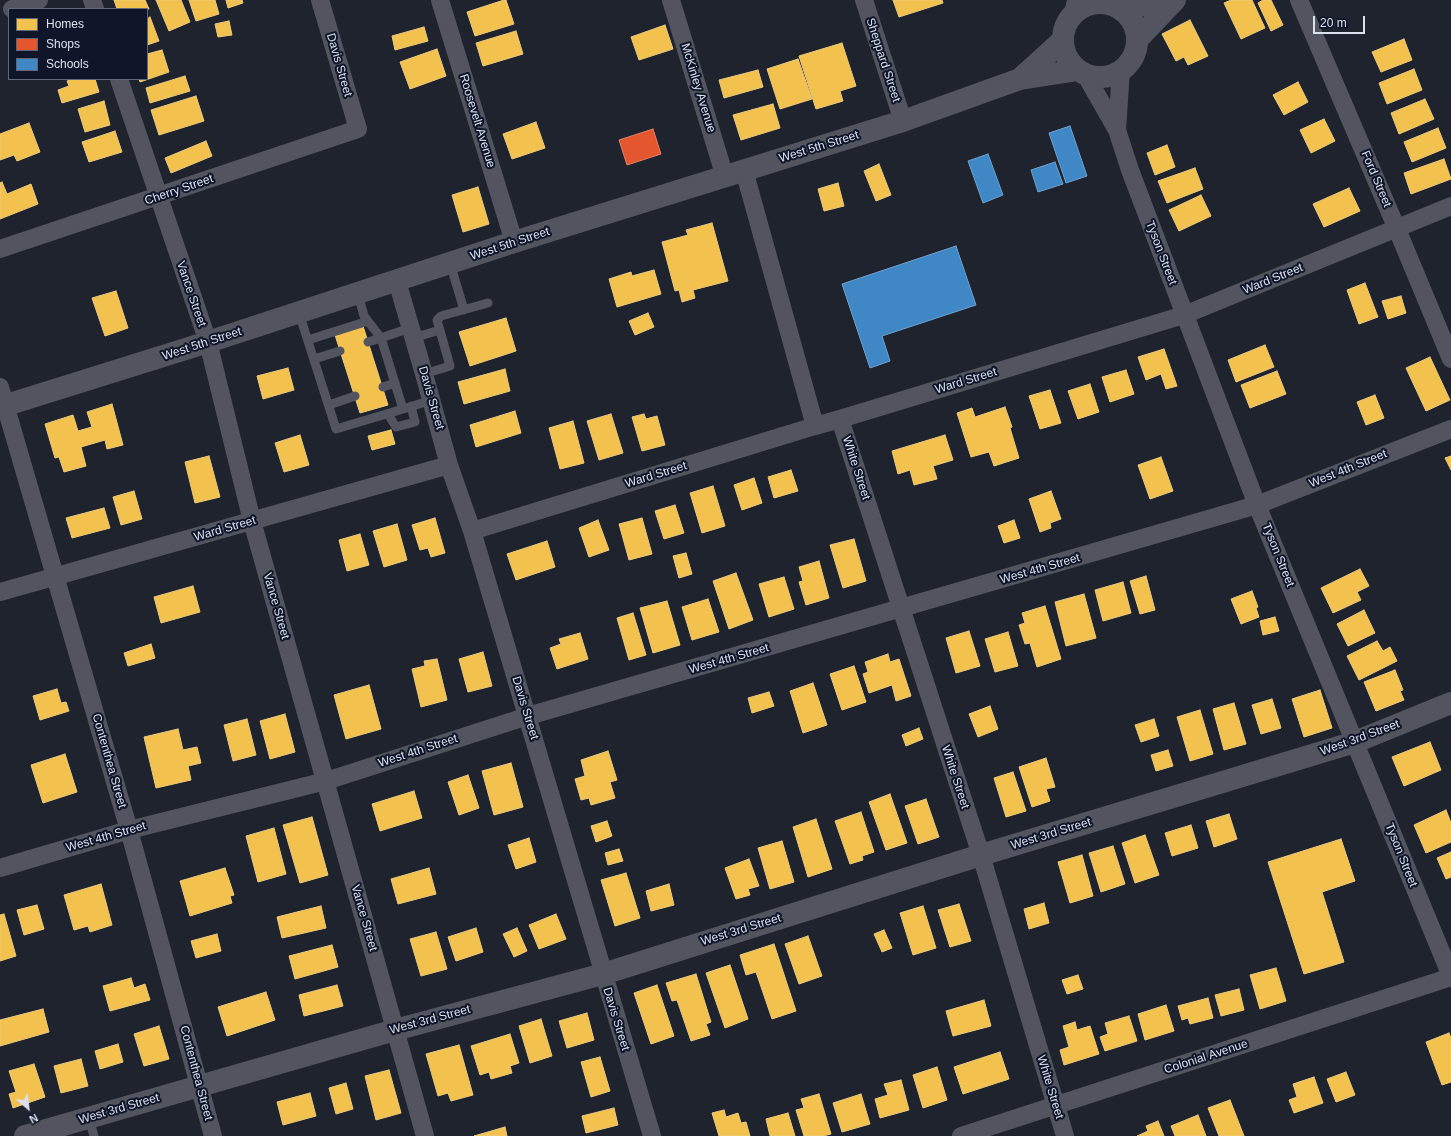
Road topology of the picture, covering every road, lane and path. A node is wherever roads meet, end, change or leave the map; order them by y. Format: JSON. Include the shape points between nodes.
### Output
{"nodes":[{"id":1,"x":39,"y":0,"type":"edge"},
{"id":2,"x":440,"y":0,"type":"edge"},
{"id":3,"x":672,"y":0,"type":"edge"},
{"id":4,"x":864,"y":0,"type":"edge"},
{"id":5,"x":1167,"y":0,"type":"edge"},
{"id":6,"x":1175,"y":0,"type":"edge"},
{"id":7,"x":1299,"y":0,"type":"edge"},
{"id":8,"x":324,"y":1,"type":"edge"},
{"id":9,"x":1112,"y":4,"type":"edge"},
{"id":10,"x":1075,"y":7,"type":"edge"},
{"id":11,"x":15,"y":8,"type":"edge"},
{"id":12,"x":1063,"y":40,"type":"junction"},
{"id":13,"x":1137,"y":40,"type":"junction"},
{"id":14,"x":1121,"y":70,"type":"junction"},
{"id":15,"x":1082,"y":72,"type":"junction"},
{"id":16,"x":1020,"y":79,"type":"junction"},
{"id":17,"x":119,"y":80,"type":"edge"},
{"id":18,"x":903,"y":121,"type":"junction"},
{"id":19,"x":358,"y":129,"type":"joint"},
{"id":20,"x":1117,"y":130,"type":"junction"},
{"id":21,"x":735,"y":173,"type":"junction"},
{"id":22,"x":159,"y":197,"type":"junction"},
{"id":23,"x":1451,"y":206,"type":"edge"},
{"id":24,"x":1397,"y":229,"type":"junction"},
{"id":25,"x":514,"y":242,"type":"junction"},
{"id":26,"x":0,"y":249,"type":"edge"},
{"id":27,"x":450,"y":263,"type":"junction"},
{"id":28,"x":397,"y":281,"type":"junction"},
{"id":29,"x":358,"y":294,"type":"junction"},
{"id":30,"x":488,"y":303,"type":"dead end"},
{"id":31,"x":464,"y":310,"type":"junction"},
{"id":32,"x":299,"y":312,"type":"junction"},
{"id":33,"x":1184,"y":315,"type":"junction"},
{"id":34,"x":368,"y":321,"type":"junction"},
{"id":35,"x":440,"y":330,"type":"junction"},
{"id":36,"x":412,"y":333,"type":"junction"},
{"id":37,"x":381,"y":338,"type":"junction"},
{"id":38,"x":308,"y":340,"type":"junction"},
{"id":39,"x":208,"y":342,"type":"junction"},
{"id":40,"x":368,"y":342,"type":"dead end"},
{"id":41,"x":340,"y":351,"type":"dead end"},
{"id":42,"x":314,"y":359,"type":"junction"},
{"id":43,"x":1451,"y":359,"type":"edge"},
{"id":44,"x":424,"y":374,"type":"junction"},
{"id":45,"x":394,"y":383,"type":"junction"},
{"id":46,"x":383,"y":387,"type":"dead end"},
{"id":47,"x":355,"y":396,"type":"dead end"},
{"id":48,"x":2,"y":400,"type":"edge"},
{"id":49,"x":432,"y":400,"type":"junction"},
{"id":50,"x":329,"y":405,"type":"junction"},
{"id":51,"x":407,"y":408,"type":"junction"},
{"id":52,"x":388,"y":414,"type":"junction"},
{"id":53,"x":840,"y":419,"type":"junction"},
{"id":54,"x":815,"y":426,"type":"junction"},
{"id":55,"x":1451,"y":429,"type":"edge"},
{"id":56,"x":449,"y":465,"type":"junction"},
{"id":57,"x":1257,"y":505,"type":"junction"},
{"id":58,"x":252,"y":521,"type":"junction"},
{"id":59,"x":472,"y":531,"type":"junction"},
{"id":60,"x":56,"y":577,"type":"junction"},
{"id":61,"x":0,"y":592,"type":"edge"},
{"id":62,"x":901,"y":609,"type":"junction"},
{"id":63,"x":1451,"y":704,"type":"edge"},
{"id":64,"x":528,"y":716,"type":"junction"},
{"id":65,"x":1355,"y":742,"type":"junction"},
{"id":66,"x":326,"y":781,"type":"junction"},
{"id":67,"x":129,"y":830,"type":"junction"},
{"id":68,"x":981,"y":855,"type":"junction"},
{"id":69,"x":0,"y":868,"type":"edge"},
{"id":70,"x":603,"y":974,"type":"junction"},
{"id":71,"x":1451,"y":976,"type":"edge"},
{"id":72,"x":395,"y":1030,"type":"junction"},
{"id":73,"x":199,"y":1086,"type":"junction"},
{"id":74,"x":1055,"y":1106,"type":"junction"},
{"id":75,"x":91,"y":1127,"type":"edge"},
{"id":76,"x":25,"y":1136,"type":"edge"},
{"id":77,"x":213,"y":1136,"type":"edge"},
{"id":78,"x":425,"y":1136,"type":"edge"},
{"id":79,"x":652,"y":1136,"type":"edge"},
{"id":80,"x":961,"y":1136,"type":"edge"},
{"id":81,"x":1065,"y":1136,"type":"edge"}],
"edges":[{"from":1,"to":11,"type":"street"},
{"from":2,"to":25,"type":"street","name":"Roosevelt Avenue"},
{"from":3,"to":21,"type":"street","name":"McKinley Avenue"},
{"from":4,"to":18,"type":"street","name":"Sheppard Street"},
{"from":5,"to":9,"type":"main road"},
{"from":6,"to":13,"type":"main road"},
{"from":7,"to":24,"type":"street","name":"Ford Street"},
{"from":8,"to":19,"type":"street","name":"Davis Street"},
{"from":9,"to":10,"type":"main road","via":[[1099,3]]},
{"from":9,"to":13,"type":"main road","via":[[1132,21]]},
{"from":10,"to":12,"type":"main road","via":[[1067,22]]},
{"from":12,"to":15,"type":"main road","via":[[1068,59]]},
{"from":12,"to":16,"type":"main road","name":"West 5th Street"},
{"from":13,"to":14,"type":"main road","via":[[1132,58]]},
{"from":14,"to":15,"type":"main road","via":[[1110,76],[1100,77]]},
{"from":14,"to":20,"type":"street","name":"Tyson Street"},
{"from":15,"to":16,"type":"main road","name":"West 5th Street"},
{"from":15,"to":20,"type":"street","name":"Tyson Street"},
{"from":16,"to":18,"type":"main road","name":"West 5th Street"},
{"from":17,"to":22,"type":"street","name":"Vance Street"},
{"from":18,"to":21,"type":"main road","name":"West 5th Street"},
{"from":19,"to":22,"type":"street","name":"Cherry Street"},
{"from":20,"to":33,"type":"street","name":"Tyson Street"},
{"from":21,"to":25,"type":"main road","name":"West 5th Street"},
{"from":21,"to":54,"type":"street"},
{"from":22,"to":26,"type":"street","name":"Cherry Street"},
{"from":22,"to":39,"type":"street","name":"Vance Street"},
{"from":23,"to":24,"type":"street","name":"Ward Street"},
{"from":24,"to":33,"type":"street","name":"Ward Street"},
{"from":24,"to":43,"type":"street","name":"Ford Street"},
{"from":25,"to":27,"type":"main road","name":"West 5th Street"},
{"from":27,"to":28,"type":"main road","name":"West 5th Street"},
{"from":27,"to":31,"type":"lane"},
{"from":28,"to":29,"type":"main road","name":"West 5th Street"},
{"from":28,"to":36,"type":"street","name":"Davis Street"},
{"from":29,"to":32,"type":"main road","name":"West 5th Street"},
{"from":29,"to":34,"type":"lane","via":[[364,316]]},
{"from":30,"to":31,"type":"lane"},
{"from":31,"to":35,"type":"lane","via":[[441,316],[437,320]]},
{"from":32,"to":38,"type":"lane"},
{"from":32,"to":39,"type":"main road","name":"West 5th Street"},
{"from":33,"to":53,"type":"street","name":"Ward Street"},
{"from":33,"to":57,"type":"street","name":"Tyson Street"},
{"from":34,"to":37,"type":"lane"},
{"from":34,"to":38,"type":"lane"},
{"from":35,"to":36,"type":"lane"},
{"from":35,"to":44,"type":"lane","via":[[450,366]]},
{"from":36,"to":37,"type":"lane"},
{"from":36,"to":44,"type":"street","name":"Davis Street"},
{"from":37,"to":40,"type":"lane"},
{"from":37,"to":45,"type":"lane"},
{"from":38,"to":42,"type":"lane"},
{"from":39,"to":48,"type":"main road","name":"West 5th Street"},
{"from":39,"to":58,"type":"street","name":"Vance Street"},
{"from":41,"to":42,"type":"lane"},
{"from":42,"to":50,"type":"lane"},
{"from":44,"to":49,"type":"street","name":"Davis Street"},
{"from":45,"to":46,"type":"lane"},
{"from":45,"to":51,"type":"lane"},
{"from":47,"to":50,"type":"lane"},
{"from":48,"to":60,"type":"street","name":"Contenthea Street"},
{"from":49,"to":51,"type":"lane"},
{"from":49,"to":56,"type":"street","name":"Davis Street"},
{"from":50,"to":52,"type":"lane","via":[[336,429]]},
{"from":51,"to":52,"type":"lane"},
{"from":51,"to":52,"type":"lane","via":[[415,422],[396,426]]},
{"from":53,"to":54,"type":"street","name":"Ward Street"},
{"from":53,"to":62,"type":"street","name":"White Street"},
{"from":54,"to":59,"type":"street","name":"Ward Street"},
{"from":55,"to":57,"type":"street","name":"West 4th Street"},
{"from":56,"to":58,"type":"street","name":"Ward Street"},
{"from":56,"to":59,"type":"street","name":"Davis Street"},
{"from":57,"to":62,"type":"street","name":"West 4th Street"},
{"from":57,"to":65,"type":"street","name":"Tyson Street"},
{"from":58,"to":60,"type":"street","name":"Ward Street"},
{"from":58,"to":66,"type":"street","name":"Vance Street"},
{"from":59,"to":64,"type":"street","name":"Davis Street"},
{"from":60,"to":61,"type":"street","name":"Ward Street"},
{"from":60,"to":67,"type":"street","name":"Contenthea Street"},
{"from":62,"to":64,"type":"street","name":"West 4th Street"},
{"from":62,"to":68,"type":"street","name":"White Street"},
{"from":63,"to":65,"type":"main road","name":"West 3rd Street"},
{"from":64,"to":66,"type":"street","name":"West 4th Street"},
{"from":64,"to":70,"type":"street","name":"Davis Street"},
{"from":65,"to":68,"type":"main road","name":"West 3rd Street"},
{"from":65,"to":71,"type":"street","name":"Tyson Street"},
{"from":66,"to":67,"type":"street","name":"West 4th Street"},
{"from":66,"to":72,"type":"street","name":"Vance Street"},
{"from":67,"to":69,"type":"street","name":"West 4th Street"},
{"from":67,"to":73,"type":"street","name":"Contenthea Street"},
{"from":68,"to":70,"type":"main road","name":"West 3rd Street"},
{"from":68,"to":74,"type":"street","name":"White Street"},
{"from":70,"to":72,"type":"main road","name":"West 3rd Street"},
{"from":70,"to":79,"type":"street","name":"Davis Street"},
{"from":71,"to":74,"type":"street","name":"Colonial Avenue"},
{"from":72,"to":73,"type":"main road","name":"West 3rd Street"},
{"from":72,"to":78,"type":"street","name":"Vance Street"},
{"from":73,"to":75,"type":"main road","name":"West 3rd Street"},
{"from":73,"to":77,"type":"street","name":"Contenthea Street"},
{"from":74,"to":80,"type":"street","name":"Colonial Avenue"},
{"from":74,"to":81,"type":"street","name":"White Street"},
{"from":75,"to":76,"type":"main road","name":"West 3rd Street"}]}
